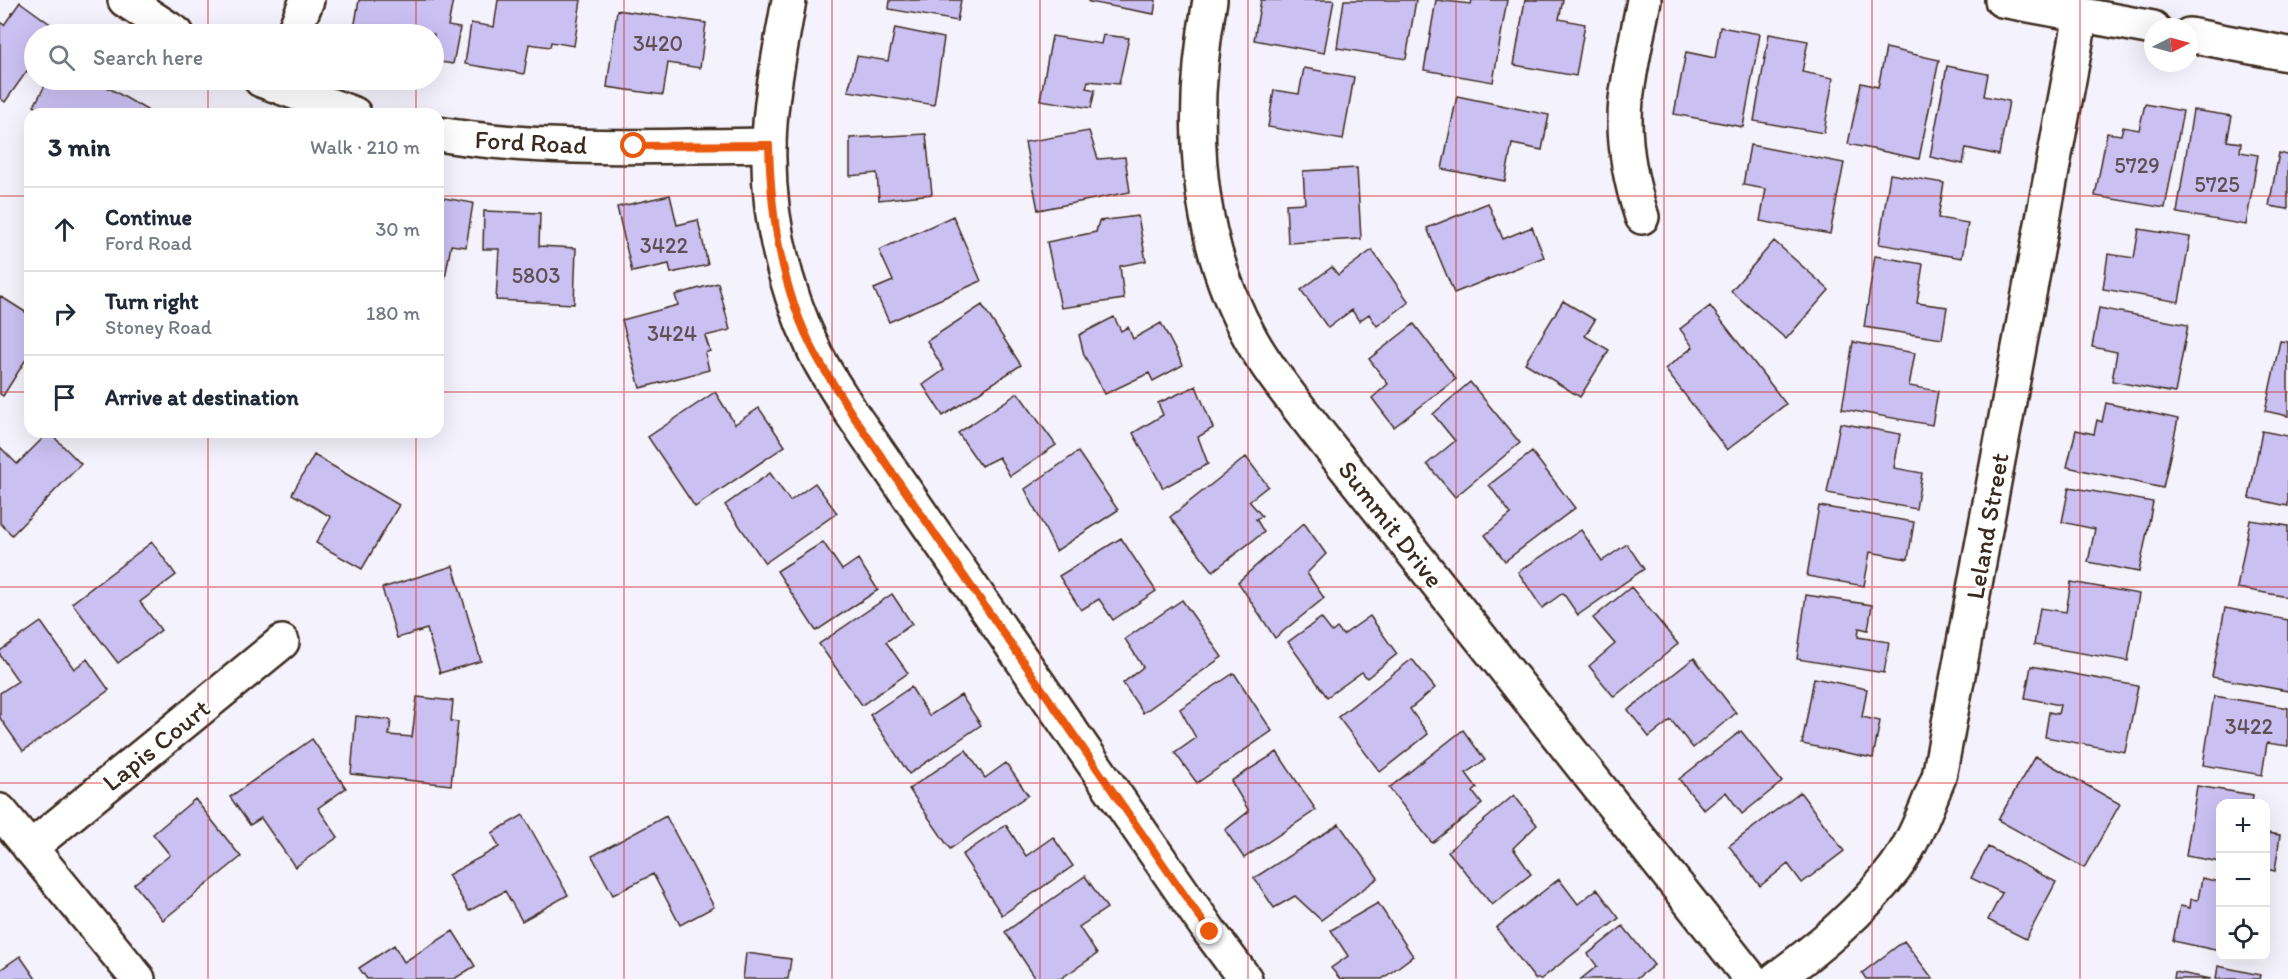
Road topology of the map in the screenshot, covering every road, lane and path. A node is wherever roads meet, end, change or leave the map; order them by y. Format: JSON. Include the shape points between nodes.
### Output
{"nodes":[{"id":1,"x":125,"y":0,"type":"edge"},
{"id":2,"x":307,"y":0,"type":"edge"},
{"id":3,"x":789,"y":0,"type":"edge"},
{"id":4,"x":1210,"y":0,"type":"edge"},
{"id":5,"x":1644,"y":0,"type":"edge"},
{"id":6,"x":2002,"y":0,"type":"edge"},
{"id":7,"x":2081,"y":15,"type":"junction"},
{"id":8,"x":162,"y":24,"type":"edge"},
{"id":9,"x":297,"y":24,"type":"edge"},
{"id":10,"x":2144,"y":26,"type":"edge"},
{"id":11,"x":2198,"y":37,"type":"edge"},
{"id":12,"x":2288,"y":54,"type":"edge"},
{"id":13,"x":290,"y":90,"type":"edge"},
{"id":14,"x":338,"y":108,"type":"edge"},
{"id":15,"x":444,"y":135,"type":"edge"},
{"id":16,"x":769,"y":145,"type":"junction"},
{"id":17,"x":1642,"y":218,"type":"dead end"},
{"id":18,"x":282,"y":642,"type":"dead end"},
{"id":19,"x":0,"y":812,"type":"edge"},
{"id":20,"x":30,"y":848,"type":"junction"},
{"id":21,"x":138,"y":979,"type":"edge"},
{"id":22,"x":1245,"y":979,"type":"edge"},
{"id":23,"x":1751,"y":979,"type":"edge"},
{"id":24,"x":1776,"y":979,"type":"edge"}],
"edges":[{"from":1,"to":8,"type":"street"},
{"from":2,"to":9,"type":"street"},
{"from":3,"to":16,"type":"street","via":[[774,83]]},
{"from":4,"to":23,"type":"street","name":"Summit Drive","via":[[1198,92],[1203,200],[1215,252],[1252,341],[1316,430]]},
{"from":5,"to":17,"type":"street","via":[[1626,101],[1630,180]]},
{"from":6,"to":7,"type":"street"},
{"from":7,"to":10,"type":"street"},
{"from":7,"to":24,"type":"street","name":"Leland Street","via":[[1939,777],[1896,867],[1827,941]]},
{"from":11,"to":12,"type":"street"},
{"from":13,"to":14,"type":"street"},
{"from":15,"to":16,"type":"street","name":"Ford Road","via":[[550,145]]},
{"from":16,"to":22,"type":"street","via":[[771,200],[780,255],[794,304],[815,354],[852,414]]},
{"from":18,"to":20,"type":"street","name":"Lapis Court"},
{"from":19,"to":20,"type":"street"},
{"from":20,"to":21,"type":"street"}]}
